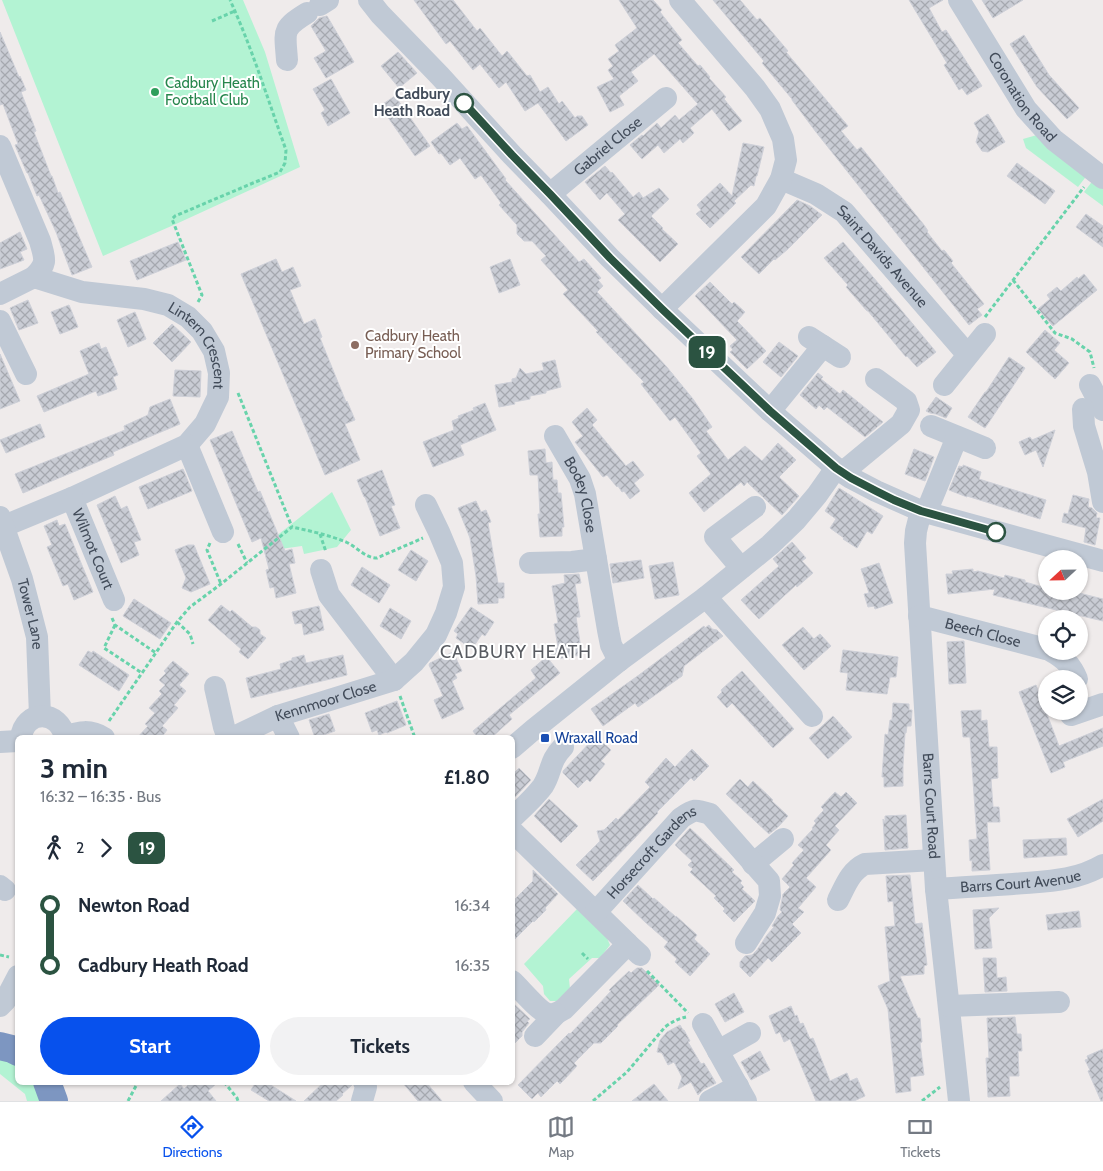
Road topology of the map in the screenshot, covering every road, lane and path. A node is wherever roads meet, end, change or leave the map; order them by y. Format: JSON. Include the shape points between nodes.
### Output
{"nodes":[{"id":1,"x":230,"y":0,"type":"edge"},
{"id":2,"x":369,"y":0,"type":"edge"},
{"id":3,"x":680,"y":0,"type":"edge"},
{"id":4,"x":959,"y":0,"type":"edge"},
{"id":5,"x":318,"y":6,"type":"edge"},
{"id":6,"x":235,"y":11,"type":"junction"},
{"id":7,"x":212,"y":21,"type":"dead end"},
{"id":8,"x":287,"y":60,"type":"dead end"},
{"id":9,"x":666,"y":98,"type":"dead end"},
{"id":10,"x":1,"y":152,"type":"edge"},
{"id":11,"x":1099,"y":175,"type":"edge"},
{"id":12,"x":781,"y":179,"type":"junction"},
{"id":13,"x":550,"y":194,"type":"junction"},
{"id":14,"x":34,"y":278,"type":"junction"},
{"id":15,"x":1013,"y":280,"type":"junction"},
{"id":16,"x":0,"y":294,"type":"edge"},
{"id":17,"x":662,"y":309,"type":"junction"},
{"id":18,"x":188,"y":318,"type":"junction"},
{"id":19,"x":0,"y":321,"type":"edge"},
{"id":20,"x":977,"y":343,"type":"junction"},
{"id":21,"x":824,"y":347,"type":"dead end"},
{"id":22,"x":26,"y":374,"type":"dead end"},
{"id":23,"x":219,"y":374,"type":"junction"},
{"id":24,"x":876,"y":379,"type":"dead end"},
{"id":25,"x":944,"y":385,"type":"dead end"},
{"id":26,"x":1090,"y":385,"type":"joint"},
{"id":27,"x":1093,"y":410,"type":"edge"},
{"id":28,"x":770,"y":411,"type":"junction"},
{"id":29,"x":931,"y":426,"type":"dead end"},
{"id":30,"x":553,"y":432,"type":"dead end"},
{"id":31,"x":957,"y":436,"type":"junction"},
{"id":32,"x":187,"y":445,"type":"junction"},
{"id":33,"x":984,"y":448,"type":"dead end"},
{"id":34,"x":839,"y":470,"type":"junction"},
{"id":35,"x":72,"y":498,"type":"junction"},
{"id":36,"x":1103,"y":502,"type":"edge"},
{"id":37,"x":426,"y":505,"type":"dead end"},
{"id":38,"x":754,"y":507,"type":"dead end"},
{"id":39,"x":924,"y":512,"type":"junction"},
{"id":40,"x":2,"y":521,"type":"edge"},
{"id":41,"x":292,"y":527,"type":"junction"},
{"id":42,"x":223,"y":532,"type":"dead end"},
{"id":43,"x":439,"y":532,"type":"junction"},
{"id":44,"x":596,"y":559,"type":"junction"},
{"id":45,"x":1103,"y":559,"type":"edge"},
{"id":46,"x":530,"y":564,"type":"dead end"},
{"id":47,"x":742,"y":568,"type":"junction"},
{"id":48,"x":321,"y":570,"type":"dead end"},
{"id":49,"x":706,"y":597,"type":"junction"},
{"id":50,"x":114,"y":600,"type":"joint"},
{"id":51,"x":919,"y":616,"type":"junction"},
{"id":52,"x":177,"y":622,"type":"junction"},
{"id":53,"x":115,"y":624,"type":"junction"},
{"id":54,"x":193,"y":644,"type":"dead end"},
{"id":55,"x":1038,"y":647,"type":"edge"},
{"id":56,"x":156,"y":653,"type":"junction"},
{"id":57,"x":1064,"y":660,"type":"edge"},
{"id":58,"x":619,"y":661,"type":"junction"},
{"id":59,"x":1072,"y":670,"type":"edge"},
{"id":60,"x":142,"y":673,"type":"junction"},
{"id":61,"x":394,"y":680,"type":"junction"},
{"id":62,"x":215,"y":687,"type":"dead end"},
{"id":63,"x":40,"y":716,"type":"junction"},
{"id":64,"x":278,"y":716,"type":"junction"},
{"id":65,"x":812,"y":716,"type":"dead end"},
{"id":66,"x":22,"y":735,"type":"edge"},
{"id":67,"x":64,"y":735,"type":"edge"},
{"id":68,"x":72,"y":735,"type":"edge"},
{"id":69,"x":97,"y":735,"type":"edge"},
{"id":70,"x":103,"y":735,"type":"edge"},
{"id":71,"x":227,"y":735,"type":"edge"},
{"id":72,"x":238,"y":735,"type":"edge"},
{"id":73,"x":288,"y":735,"type":"edge"},
{"id":74,"x":414,"y":735,"type":"edge"},
{"id":75,"x":15,"y":740,"type":"edge"},
{"id":76,"x":0,"y":742,"type":"edge"},
{"id":77,"x":515,"y":745,"type":"edge"},
{"id":78,"x":563,"y":747,"type":"dead end"},
{"id":79,"x":515,"y":815,"type":"edge"},
{"id":80,"x":515,"y":834,"type":"edge"},
{"id":81,"x":783,"y":839,"type":"dead end"},
{"id":82,"x":934,"y":860,"type":"junction"},
{"id":83,"x":754,"y":864,"type":"junction"},
{"id":84,"x":1103,"y":866,"type":"edge"},
{"id":85,"x":936,"y":889,"type":"junction"},
{"id":86,"x":838,"y":900,"type":"dead end"},
{"id":87,"x":596,"y":912,"type":"junction"},
{"id":88,"x":746,"y":943,"type":"dead end"},
{"id":89,"x":634,"y":949,"type":"junction"},
{"id":90,"x":0,"y":955,"type":"edge"},
{"id":91,"x":13,"y":966,"type":"edge"},
{"id":92,"x":515,"y":984,"type":"edge"},
{"id":93,"x":1059,"y":1002,"type":"dead end"},
{"id":94,"x":0,"y":1006,"type":"edge"},
{"id":95,"x":949,"y":1006,"type":"junction"},
{"id":96,"x":556,"y":1014,"type":"junction"},
{"id":97,"x":698,"y":1021,"type":"junction"},
{"id":98,"x":750,"y":1033,"type":"dead end"},
{"id":99,"x":535,"y":1036,"type":"dead end"},
{"id":100,"x":0,"y":1046,"type":"edge"},
{"id":101,"x":15,"y":1050,"type":"edge"},
{"id":102,"x":718,"y":1051,"type":"junction"},
{"id":103,"x":48,"y":1085,"type":"edge"},
{"id":104,"x":136,"y":1085,"type":"edge"},
{"id":105,"x":226,"y":1085,"type":"edge"},
{"id":106,"x":477,"y":1085,"type":"edge"},
{"id":107,"x":742,"y":1094,"type":"edge"},
{"id":108,"x":54,"y":1101,"type":"edge"},
{"id":109,"x":128,"y":1101,"type":"edge"},
{"id":110,"x":238,"y":1101,"type":"edge"},
{"id":111,"x":492,"y":1101,"type":"edge"},
{"id":112,"x":594,"y":1101,"type":"edge"},
{"id":113,"x":710,"y":1101,"type":"edge"},
{"id":114,"x":959,"y":1101,"type":"edge"}],
"edges":[{"from":1,"to":6,"type":"path"},
{"from":2,"to":13,"type":"street"},
{"from":3,"to":12,"type":"street","via":[[770,109],[783,139],[786,160]]},
{"from":4,"to":11,"type":"street","name":"Coronation Road","via":[[1026,110],[1054,140]]},
{"from":5,"to":8,"type":"street","via":[[287,29]]},
{"from":6,"to":7,"type":"path"},
{"from":6,"to":18,"type":"path","via":[[286,150],[285,162],[280,172],[172,219],[202,295]]},
{"from":9,"to":13,"type":"street","name":"Gabriel Close"},
{"from":10,"to":14,"type":"street","via":[[40,241],[43,268]]},
{"from":11,"to":15,"type":"path"},
{"from":12,"to":17,"type":"street","via":[[766,206]]},
{"from":12,"to":20,"type":"street","name":"Saint Davids Avenue","via":[[816,194],[844,212]]},
{"from":13,"to":17,"type":"street"},
{"from":14,"to":16,"type":"street"},
{"from":14,"to":18,"type":"street","name":"Lintern Crescent","via":[[82,292],[168,305]]},
{"from":15,"to":20,"type":"path","via":[[977,328]]},
{"from":15,"to":26,"type":"path","via":[[1055,332],[1090,352],[1095,372]]},
{"from":17,"to":28,"type":"street"},
{"from":18,"to":23,"type":"street","name":"Lintern Crescent","via":[[202,331],[214,351]]},
{"from":19,"to":22,"type":"street"},
{"from":20,"to":25,"type":"street"},
{"from":21,"to":28,"type":"street"},
{"from":23,"to":32,"type":"street","name":"Lintern Crescent","via":[[218,397],[205,424]]},
{"from":23,"to":41,"type":"path","via":[[234,383]]},
{"from":24,"to":34,"type":"street","via":[[906,401],[909,410],[901,424]]},
{"from":26,"to":27,"type":"street"},
{"from":27,"to":36,"type":"street","via":[[1084,426]]},
{"from":28,"to":34,"type":"street"},
{"from":29,"to":31,"type":"street"},
{"from":30,"to":44,"type":"street","name":"Bodey Close","via":[[580,479]]},
{"from":31,"to":33,"type":"street"},
{"from":31,"to":39,"type":"street","name":"Barrs Court Road"},
{"from":32,"to":35,"type":"street","name":"Lintern Crescent"},
{"from":32,"to":42,"type":"street"},
{"from":34,"to":39,"type":"street","via":[[894,500]]},
{"from":34,"to":47,"type":"street","via":[[796,520]]},
{"from":35,"to":40,"type":"street","name":"Lintern Crescent"},
{"from":35,"to":50,"type":"street","name":"Wilmot Court"},
{"from":37,"to":43,"type":"street","name":"Kennmoor Close"},
{"from":38,"to":47,"type":"street","via":[[714,537]]},
{"from":39,"to":45,"type":"street"},
{"from":39,"to":51,"type":"street","name":"Barrs Court Road","via":[[915,543]]},
{"from":40,"to":63,"type":"street","name":"Tower Lane","via":[[37,637]]},
{"from":41,"to":43,"type":"path","via":[[347,543],[371,558]]},
{"from":41,"to":52,"type":"path","via":[[190,607]]},
{"from":43,"to":61,"type":"street","name":"Kennmoor Close","via":[[452,563],[454,587],[436,635]]},
{"from":44,"to":46,"type":"street"},
{"from":44,"to":58,"type":"street","name":"Bodey Close","via":[[611,644]]},
{"from":47,"to":49,"type":"street"},
{"from":48,"to":61,"type":"street","name":"Kennmoor Close","via":[[329,595]]},
{"from":49,"to":58,"type":"street"},
{"from":49,"to":65,"type":"street"},
{"from":50,"to":53,"type":"path","via":[[108,607]]},
{"from":51,"to":55,"type":"street","name":"Beech Close"},
{"from":51,"to":82,"type":"street","name":"Barrs Court Road"},
{"from":52,"to":54,"type":"path","via":[[190,634]]},
{"from":52,"to":56,"type":"path"},
{"from":53,"to":56,"type":"path"},
{"from":53,"to":60,"type":"path","via":[[104,648]]},
{"from":56,"to":60,"type":"path"},
{"from":57,"to":59,"type":"street"},
{"from":58,"to":77,"type":"street"},
{"from":60,"to":70,"type":"path"},
{"from":61,"to":64,"type":"street","name":"Kennmoor Close"},
{"from":61,"to":74,"type":"path"},
{"from":62,"to":71,"type":"street"},
{"from":63,"to":66,"type":"street","via":[[28,722]]},
{"from":63,"to":67,"type":"street","via":[[55,720]]},
{"from":64,"to":72,"type":"street","name":"Kennmoor Close"},
{"from":64,"to":73,"type":"street"},
{"from":68,"to":69,"type":"street","via":[[82,732]]},
{"from":75,"to":76,"type":"street"},
{"from":78,"to":79,"type":"street","via":[[543,785]]},
{"from":80,"to":87,"type":"street","name":"Horsecroft Gardens"},
{"from":81,"to":83,"type":"street"},
{"from":82,"to":85,"type":"street","name":"Barrs Court Road"},
{"from":82,"to":86,"type":"street","via":[[865,864],[853,872]]},
{"from":83,"to":87,"type":"street","name":"Horsecroft Gardens","via":[[710,814],[690,811]]},
{"from":83,"to":88,"type":"street","name":"Horsecroft Gardens","via":[[769,881],[770,896],[765,912]]},
{"from":84,"to":85,"type":"street","name":"Barrs Court Avenue","via":[[1073,878]]},
{"from":85,"to":95,"type":"street","name":"Barrs Court Road"},
{"from":87,"to":89,"type":"street","name":"Horsecroft Gardens"},
{"from":89,"to":96,"type":"street"},
{"from":89,"to":97,"type":"path","via":[[642,967]]},
{"from":90,"to":91,"type":"path"},
{"from":91,"to":94,"type":"street","via":[[5,1001]]},
{"from":92,"to":96,"type":"street","via":[[537,1007],[547,1014]]},
{"from":93,"to":95,"type":"street"},
{"from":95,"to":114,"type":"street","name":"Barrs Court Road"},
{"from":96,"to":99,"type":"street"},
{"from":97,"to":102,"type":"street"},
{"from":97,"to":112,"type":"path","via":[[688,1017],[671,1022],[626,1072]]},
{"from":98,"to":102,"type":"street"},
{"from":100,"to":101,"type":"highway"},
{"from":102,"to":107,"type":"street"},
{"from":103,"to":108,"type":"highway"},
{"from":104,"to":109,"type":"path"},
{"from":105,"to":110,"type":"path"},
{"from":106,"to":111,"type":"street"},
{"from":107,"to":113,"type":"street"}]}
